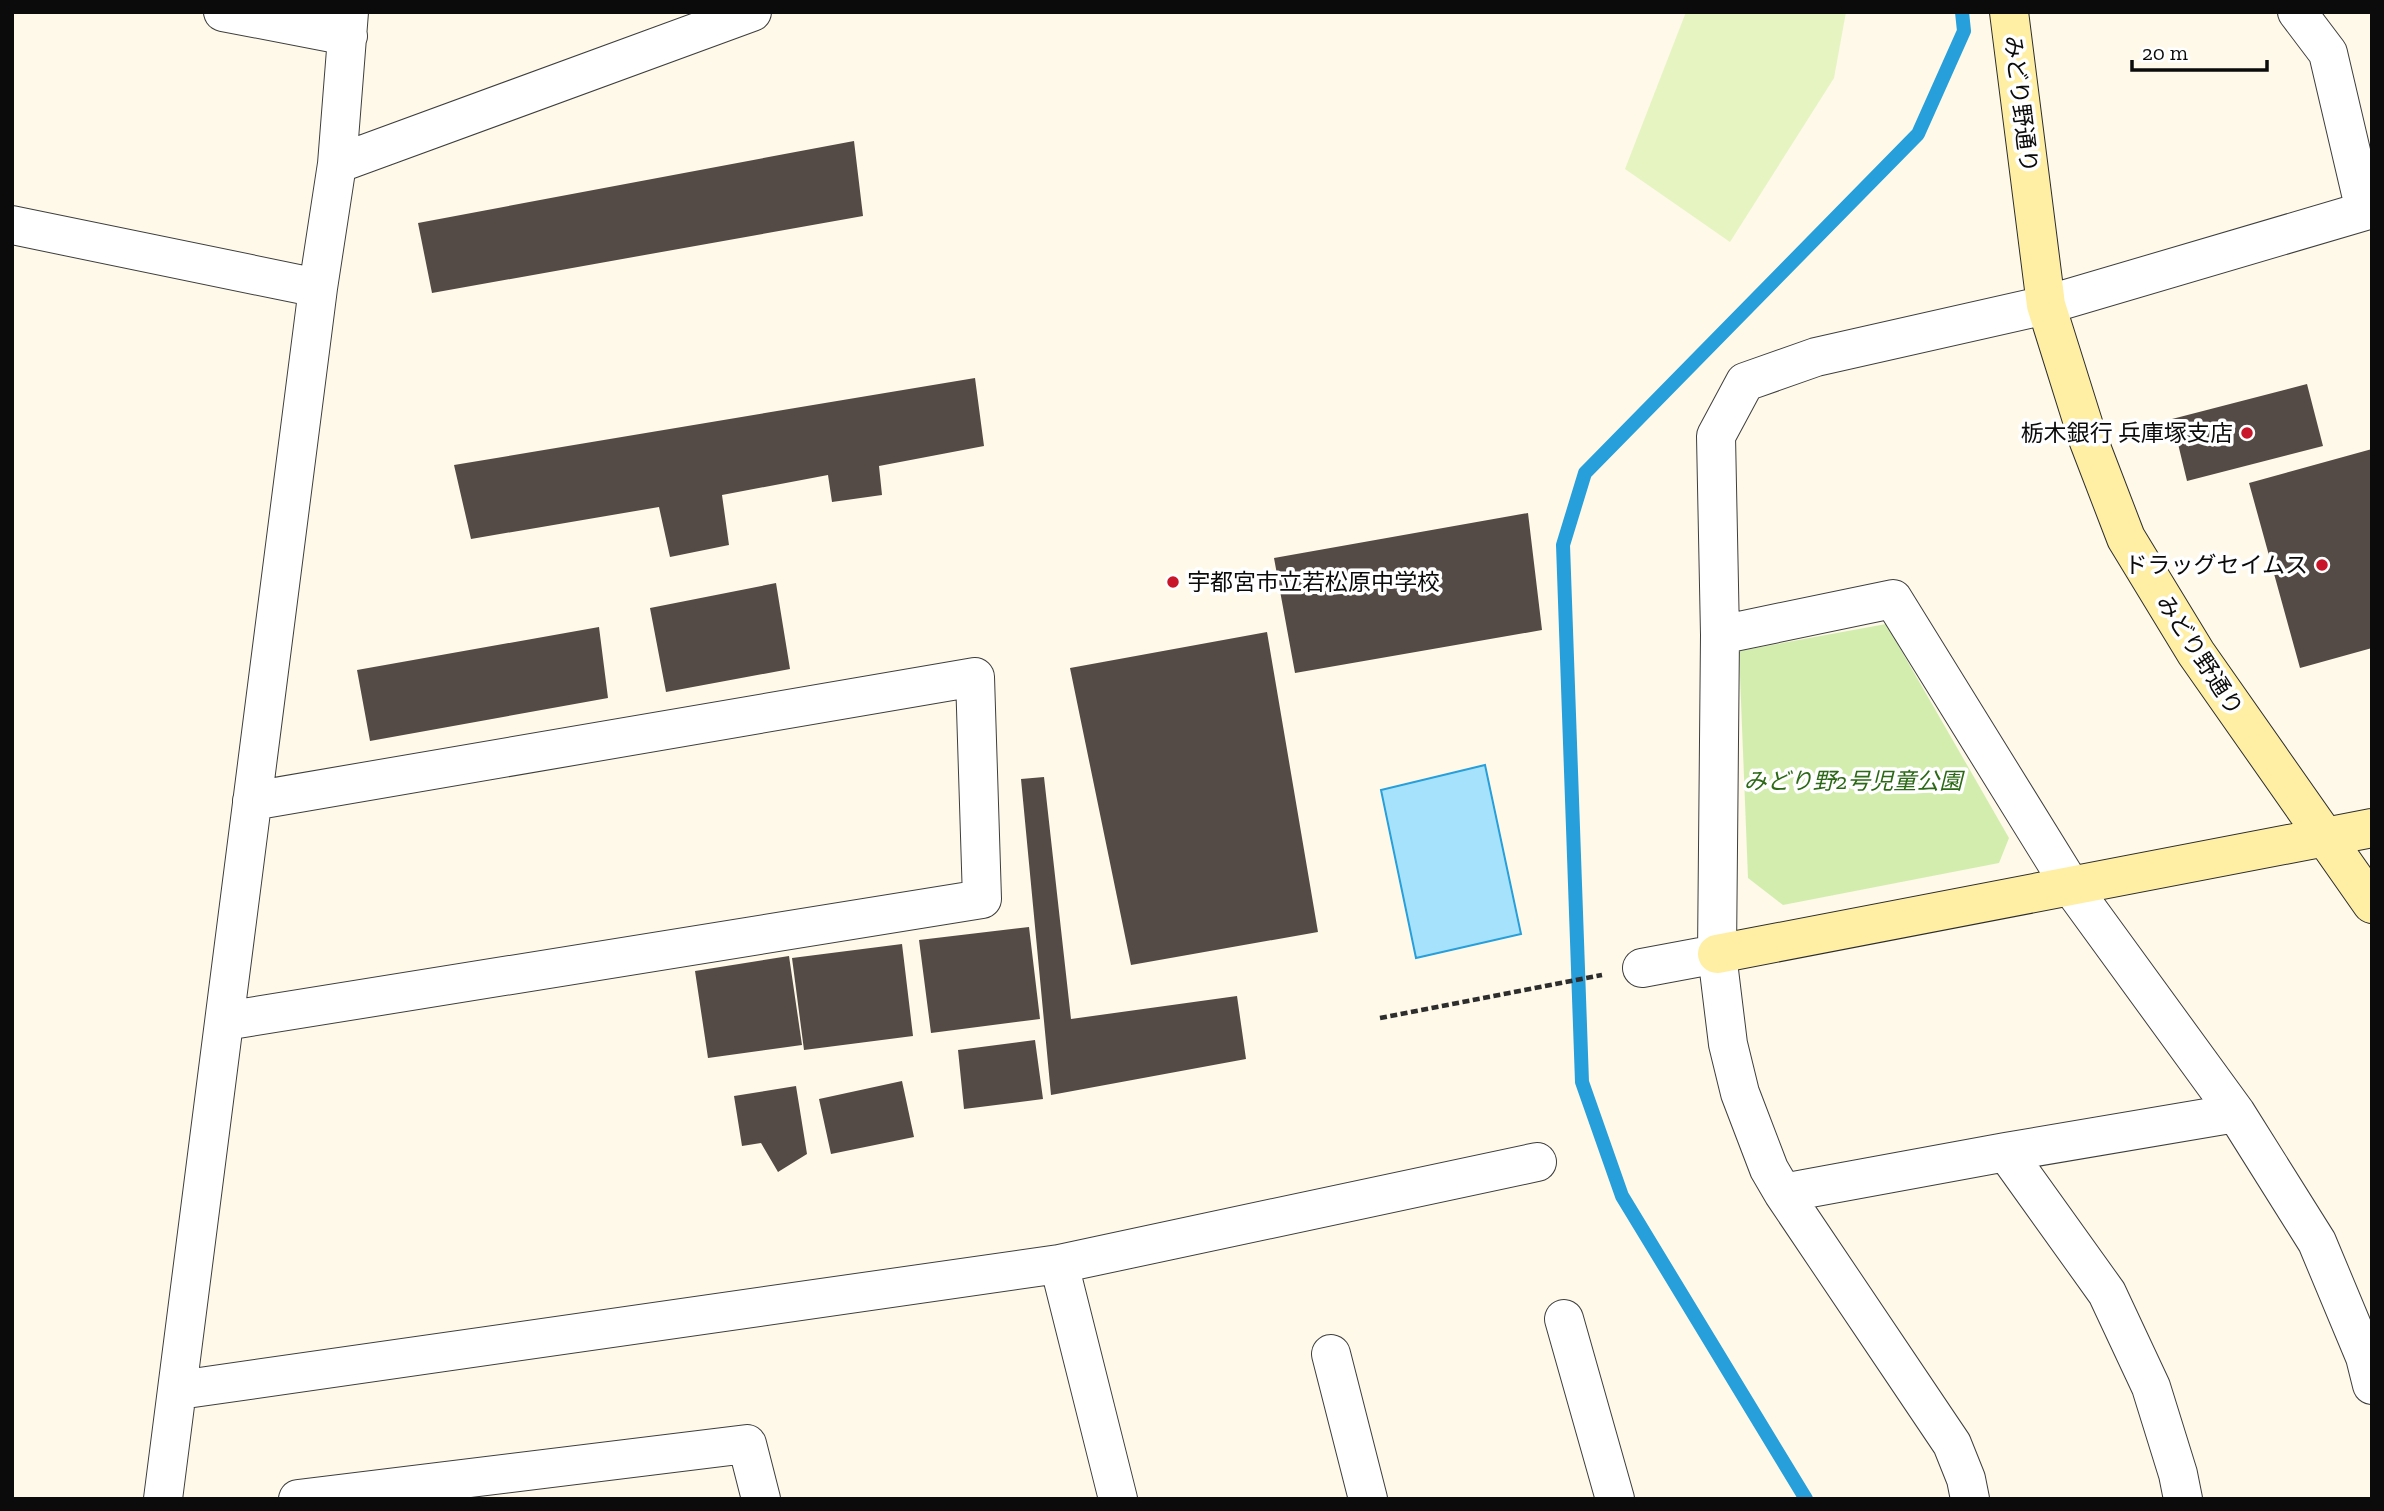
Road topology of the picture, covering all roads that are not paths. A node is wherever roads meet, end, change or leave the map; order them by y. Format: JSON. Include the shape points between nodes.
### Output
{"nodes":[{"id":1,"x":223,"y":12,"type":"edge"},
{"id":2,"x":752,"y":12,"type":"edge"},
{"id":3,"x":2010,"y":12,"type":"edge"},
{"id":4,"x":2297,"y":12,"type":"edge"},
{"id":5,"x":348,"y":24,"type":"edge"},
{"id":6,"x":337,"y":164,"type":"junction"},
{"id":7,"x":12,"y":225,"type":"edge"},
{"id":8,"x":318,"y":288,"type":"junction"},
{"id":9,"x":2046,"y":305,"type":"junction"},
{"id":10,"x":1720,"y":635,"type":"junction"},
{"id":11,"x":252,"y":801,"type":"junction"},
{"id":12,"x":2372,"y":828,"type":"edge"},
{"id":13,"x":2325,"y":837,"type":"junction"},
{"id":14,"x":2070,"y":885,"type":"junction"},
{"id":15,"x":2372,"y":904,"type":"edge"},
{"id":16,"x":1717,"y":954,"type":"junction"},
{"id":17,"x":1625,"y":971,"type":"road end"},
{"id":18,"x":225,"y":1021,"type":"junction"},
{"id":19,"x":2236,"y":1113,"type":"junction"},
{"id":20,"x":2006,"y":1152,"type":"junction"},
{"id":21,"x":1537,"y":1162,"type":"dead end"},
{"id":22,"x":1783,"y":1193,"type":"junction"},
{"id":23,"x":1059,"y":1264,"type":"junction"},
{"id":24,"x":1564,"y":1320,"type":"dead end"},
{"id":25,"x":1331,"y":1354,"type":"dead end"},
{"id":26,"x":2372,"y":1385,"type":"edge"},
{"id":27,"x":179,"y":1390,"type":"junction"},
{"id":28,"x":163,"y":1499,"type":"edge"},
{"id":29,"x":298,"y":1499,"type":"edge"},
{"id":30,"x":761,"y":1499,"type":"edge"},
{"id":31,"x":1118,"y":1499,"type":"edge"},
{"id":32,"x":1368,"y":1499,"type":"edge"},
{"id":33,"x":1615,"y":1499,"type":"edge"},
{"id":34,"x":1970,"y":1499,"type":"edge"},
{"id":35,"x":2183,"y":1499,"type":"edge"}],
"edges":[{"from":1,"to":5,"type":"street"},
{"from":2,"to":6,"type":"street"},
{"from":3,"to":9,"type":"street","name":"みどり野通り"},
{"from":4,"to":9,"type":"street","via":[[2328,52],[2365,211]]},
{"from":5,"to":6,"type":"street"},
{"from":6,"to":8,"type":"street"},
{"from":7,"to":8,"type":"street"},
{"from":8,"to":11,"type":"street"},
{"from":9,"to":10,"type":"street","via":[[1816,357],[1745,383],[1716,436]]},
{"from":9,"to":13,"type":"street","name":"みどり野通り","via":[[2088,439],[2126,538],[2196,653]]},
{"from":10,"to":14,"type":"street","via":[[1894,599]]},
{"from":10,"to":16,"type":"street"},
{"from":11,"to":18,"type":"street"},
{"from":11,"to":18,"type":"street","via":[[975,677],[982,899]]},
{"from":12,"to":13,"type":"street"},
{"from":13,"to":14,"type":"street"},
{"from":13,"to":15,"type":"street","name":"みどり野通り"},
{"from":14,"to":16,"type":"street"},
{"from":14,"to":19,"type":"street"},
{"from":16,"to":17,"type":"street"},
{"from":16,"to":22,"type":"street","via":[[1728,1044],[1740,1093]]},
{"from":18,"to":27,"type":"street"},
{"from":19,"to":20,"type":"street"},
{"from":19,"to":26,"type":"street","via":[[2316,1242],[2365,1357]]},
{"from":20,"to":22,"type":"street"},
{"from":20,"to":35,"type":"street","via":[[2107,1293],[2151,1387]]},
{"from":21,"to":23,"type":"street"},
{"from":22,"to":34,"type":"street","via":[[1952,1444]]},
{"from":23,"to":27,"type":"street"},
{"from":23,"to":31,"type":"street"},
{"from":24,"to":33,"type":"street"},
{"from":25,"to":32,"type":"street"},
{"from":27,"to":28,"type":"street"},
{"from":29,"to":30,"type":"street","via":[[747,1444]]}]}
